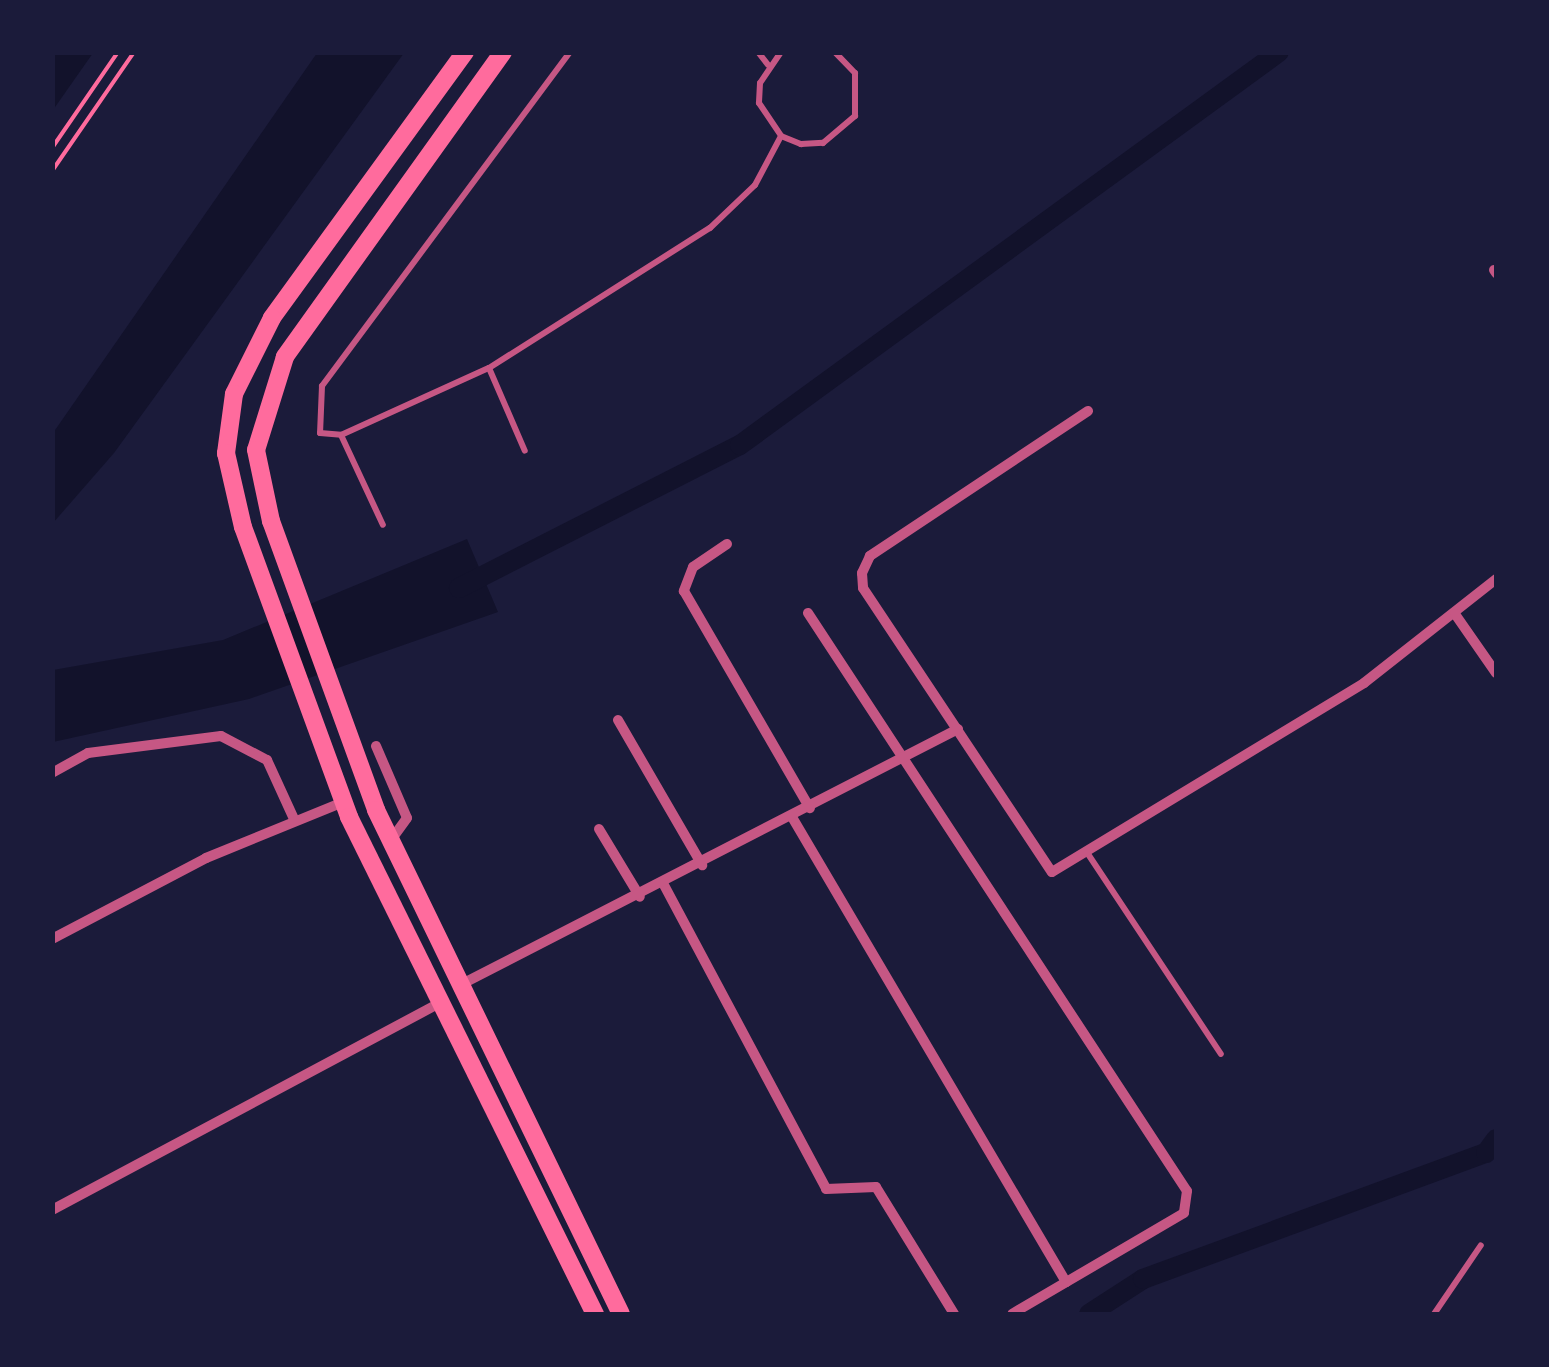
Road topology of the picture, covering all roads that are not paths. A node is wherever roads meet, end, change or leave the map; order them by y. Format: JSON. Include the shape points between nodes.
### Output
{"nodes":[{"id":1,"x":465,"y":52,"type":"edge"},
{"id":2,"x":503,"y":52,"type":"edge"},
{"id":3,"x":570,"y":52,"type":"edge"},
{"id":4,"x":758,"y":52,"type":"edge"},
{"id":5,"x":782,"y":52,"type":"edge"},
{"id":6,"x":835,"y":52,"type":"edge"},
{"id":7,"x":768,"y":65,"type":"junction"},
{"id":8,"x":781,"y":136,"type":"junction"},
{"id":9,"x":488,"y":368,"type":"junction"},
{"id":10,"x":1088,"y":410,"type":"dead end"},
{"id":11,"x":342,"y":436,"type":"junction"},
{"id":12,"x":525,"y":451,"type":"dead end"},
{"id":13,"x":383,"y":525,"type":"dead end"},
{"id":14,"x":727,"y":544,"type":"dead end"},
{"id":15,"x":1496,"y":580,"type":"edge"},
{"id":16,"x":808,"y":613,"type":"dead end"},
{"id":17,"x":1455,"y":614,"type":"junction"},
{"id":18,"x":1496,"y":673,"type":"edge"},
{"id":19,"x":618,"y":720,"type":"dead end"},
{"id":20,"x":958,"y":729,"type":"junction"},
{"id":21,"x":376,"y":746,"type":"dead end"},
{"id":22,"x":903,"y":758,"type":"junction"},
{"id":23,"x":52,"y":773,"type":"edge"},
{"id":24,"x":340,"y":795,"type":"junction"},
{"id":25,"x":810,"y":808,"type":"junction"},
{"id":26,"x":792,"y":817,"type":"junction"},
{"id":27,"x":294,"y":819,"type":"junction"},
{"id":28,"x":599,"y":829,"type":"dead end"},
{"id":29,"x":390,"y":841,"type":"junction"},
{"id":30,"x":1088,"y":854,"type":"junction"},
{"id":31,"x":702,"y":865,"type":"junction"},
{"id":32,"x":664,"y":885,"type":"junction"},
{"id":33,"x":640,"y":897,"type":"junction"},
{"id":34,"x":52,"y":938,"type":"edge"},
{"id":35,"x":460,"y":985,"type":"junction"},
{"id":36,"x":437,"y":1004,"type":"junction"},
{"id":37,"x":1221,"y":1054,"type":"dead end"},
{"id":38,"x":52,"y":1210,"type":"edge"},
{"id":39,"x":1481,"y":1245,"type":"dead end"},
{"id":40,"x":1066,"y":1282,"type":"junction"},
{"id":41,"x":595,"y":1314,"type":"edge"},
{"id":42,"x":621,"y":1314,"type":"edge"},
{"id":43,"x":954,"y":1314,"type":"edge"},
{"id":44,"x":1012,"y":1314,"type":"edge"},
{"id":45,"x":1434,"y":1314,"type":"edge"}],
"edges":[{"from":1,"to":24,"type":"main road","via":[[244,365],[226,454],[243,527]]},
{"from":2,"to":29,"type":"main road","via":[[419,159],[270,385],[256,450],[271,521]]},
{"from":3,"to":11,"type":"lane","via":[[322,386],[315,426]]},
{"from":4,"to":7,"type":"lane"},
{"from":5,"to":7,"type":"lane"},
{"from":6,"to":8,"type":"lane","via":[[855,73],[855,116],[823,143]]},
{"from":7,"to":8,"type":"lane","via":[[759,103]]},
{"from":8,"to":9,"type":"lane","via":[[755,186],[710,228]]},
{"from":9,"to":11,"type":"lane"},
{"from":9,"to":12,"type":"lane"},
{"from":10,"to":20,"type":"street","via":[[865,564],[863,588]]},
{"from":11,"to":13,"type":"lane"},
{"from":14,"to":25,"type":"street","via":[[693,567],[684,591]]},
{"from":15,"to":17,"type":"street"},
{"from":16,"to":22,"type":"street"},
{"from":17,"to":18,"type":"street"},
{"from":17,"to":30,"type":"street","via":[[1364,683]]},
{"from":19,"to":31,"type":"street"},
{"from":20,"to":22,"type":"street"},
{"from":20,"to":30,"type":"street","via":[[1040,863],[1052,872]]},
{"from":21,"to":29,"type":"street","via":[[407,818]]},
{"from":22,"to":25,"type":"street"},
{"from":22,"to":40,"type":"street","via":[[1187,1191],[1184,1213]]},
{"from":23,"to":27,"type":"street","via":[[88,753],[221,736],[267,760]]},
{"from":24,"to":27,"type":"street"},
{"from":24,"to":36,"type":"main road"},
{"from":25,"to":26,"type":"street"},
{"from":26,"to":31,"type":"street"},
{"from":26,"to":40,"type":"street"},
{"from":27,"to":34,"type":"street"},
{"from":28,"to":33,"type":"street"},
{"from":29,"to":35,"type":"main road"},
{"from":30,"to":37,"type":"lane"},
{"from":31,"to":32,"type":"street"},
{"from":32,"to":33,"type":"street"},
{"from":32,"to":43,"type":"street","via":[[826,1189],[876,1187]]},
{"from":33,"to":35,"type":"street"},
{"from":35,"to":36,"type":"main road"},
{"from":35,"to":42,"type":"main road"},
{"from":36,"to":38,"type":"street"},
{"from":36,"to":41,"type":"main road"},
{"from":39,"to":45,"type":"lane"},
{"from":40,"to":44,"type":"street"}]}
